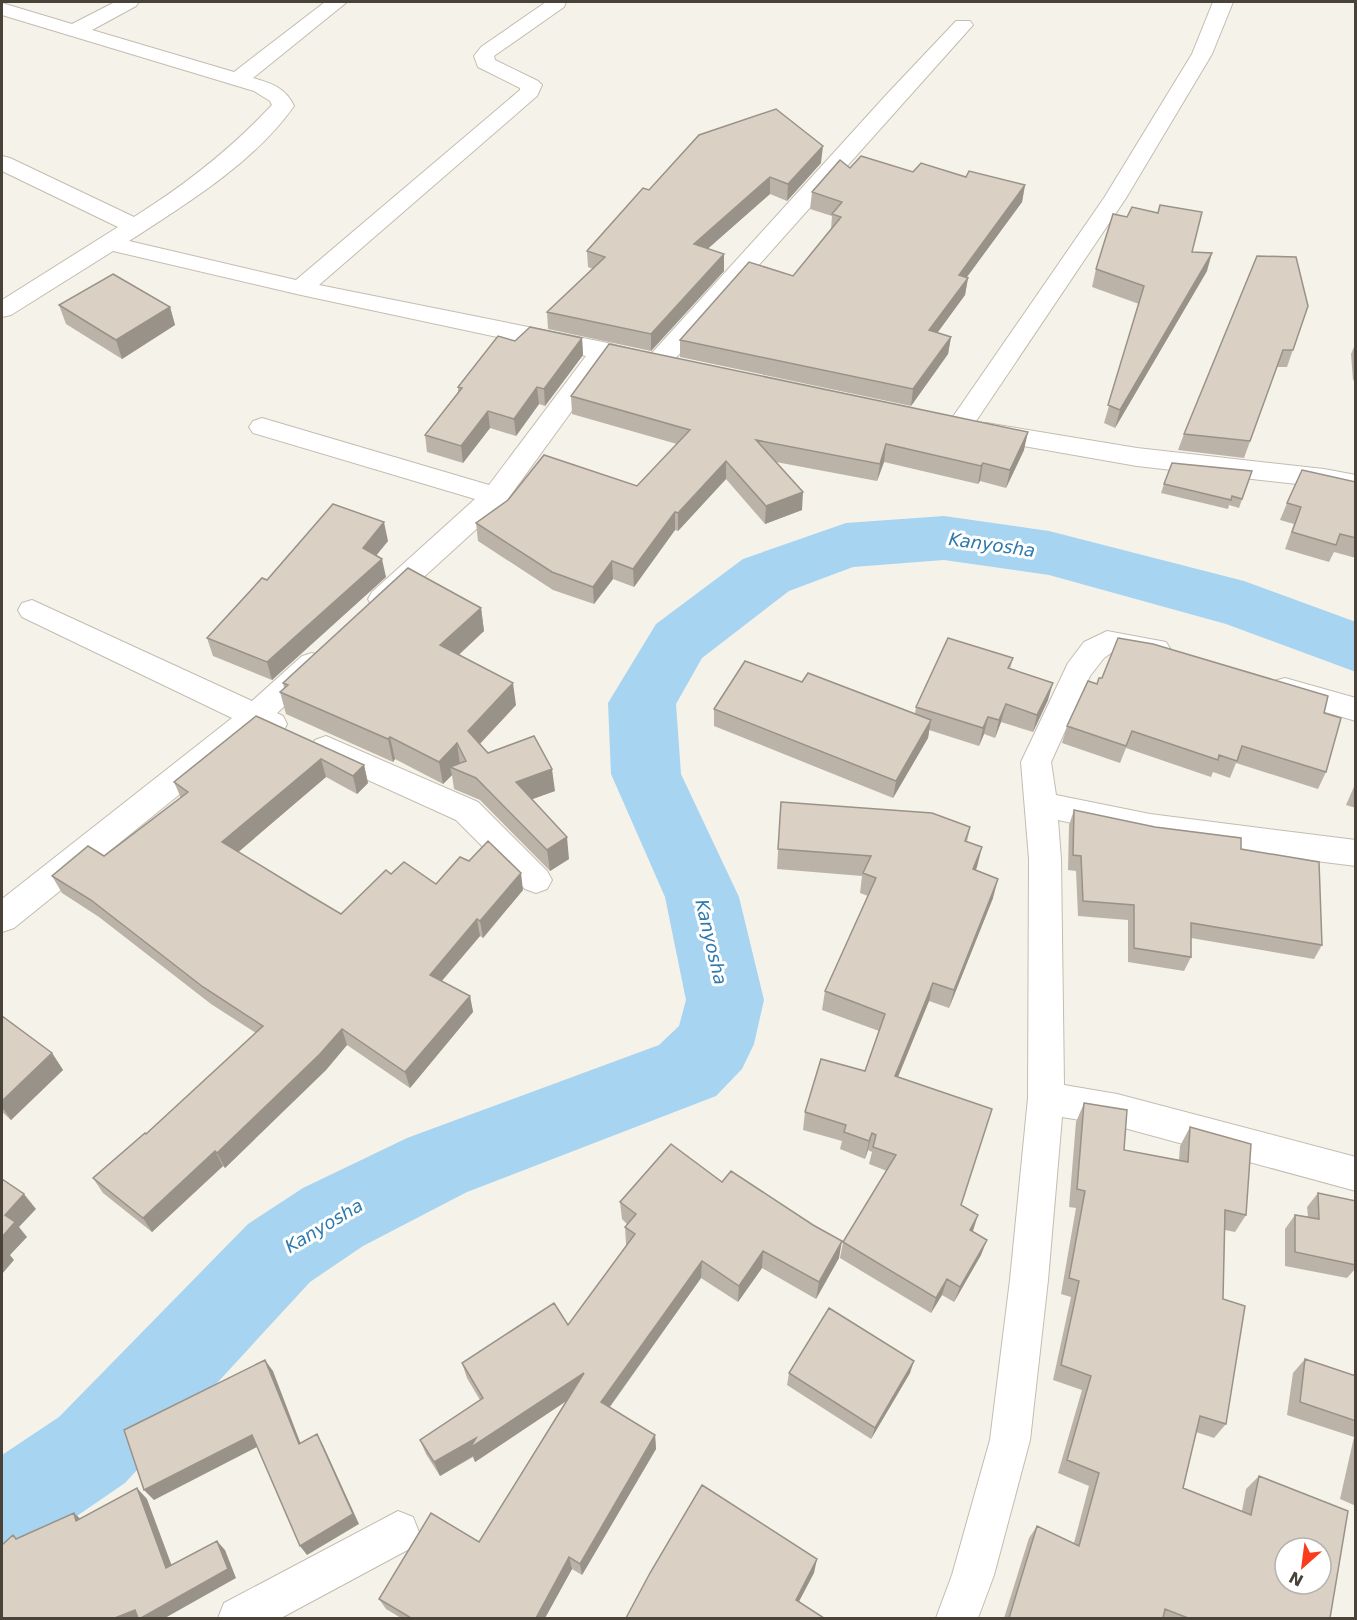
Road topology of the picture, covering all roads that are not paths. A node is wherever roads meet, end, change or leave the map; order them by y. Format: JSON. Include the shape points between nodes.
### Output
{"nodes":[{"id":1,"x":129,"y":2,"type":"edge"},
{"id":2,"x":337,"y":2,"type":"edge"},
{"id":3,"x":1223,"y":2,"type":"edge"},
{"id":4,"x":557,"y":3,"type":"dead end"},
{"id":5,"x":2,"y":9,"type":"edge"},
{"id":6,"x":963,"y":26,"type":"dead end"},
{"id":7,"x":74,"y":31,"type":"junction"},
{"id":8,"x":239,"y":80,"type":"junction"},
{"id":9,"x":2,"y":163,"type":"edge"},
{"id":10,"x":134,"y":226,"type":"junction"},
{"id":11,"x":108,"y":243,"type":"junction"},
{"id":12,"x":301,"y":288,"type":"junction"},
{"id":13,"x":2,"y":310,"type":"edge"},
{"id":14,"x":603,"y":350,"type":"junction"},
{"id":15,"x":262,"y":427,"type":"dead end"},
{"id":16,"x":1356,"y":484,"type":"edge"},
{"id":17,"x":495,"y":496,"type":"junction"},
{"id":18,"x":32,"y":610,"type":"dead end"},
{"id":19,"x":365,"y":614,"type":"edge"},
{"id":20,"x":331,"y":646,"type":"edge"},
{"id":21,"x":1180,"y":658,"type":"edge"},
{"id":22,"x":1257,"y":681,"type":"edge"},
{"id":23,"x":1356,"y":710,"type":"edge"},
{"id":24,"x":255,"y":716,"type":"junction"},
{"id":25,"x":1041,"y":804,"type":"junction"},
{"id":26,"x":1356,"y":853,"type":"edge"},
{"id":27,"x":536,"y":880,"type":"dead end"},
{"id":28,"x":2,"y":918,"type":"edge"},
{"id":29,"x":1046,"y":1098,"type":"junction"},
{"id":30,"x":1356,"y":1174,"type":"edge"},
{"id":31,"x":398,"y":1532,"type":"dead end"},
{"id":32,"x":238,"y":1618,"type":"edge"},
{"id":33,"x":957,"y":1618,"type":"edge"}],
"edges":[{"from":1,"to":7,"type":"street"},
{"from":2,"to":8,"type":"street"},
{"from":3,"to":16,"type":"street","via":[[1202,54],[1115,198],[947,425],[1137,458]]},
{"from":4,"to":12,"type":"street","via":[[484,56],[485,63],[531,85],[530,92]]},
{"from":5,"to":7,"type":"street"},
{"from":6,"to":14,"type":"street","via":[[894,98],[669,366]]},
{"from":7,"to":8,"type":"street"},
{"from":8,"to":10,"type":"street","via":[[279,97],[283,106],[235,155]]},
{"from":9,"to":10,"type":"street"},
{"from":10,"to":11,"type":"street"},
{"from":11,"to":12,"type":"street"},
{"from":11,"to":13,"type":"street"},
{"from":12,"to":14,"type":"street"},
{"from":14,"to":17,"type":"street"},
{"from":15,"to":17,"type":"street"},
{"from":17,"to":19,"type":"street"},
{"from":18,"to":24,"type":"street"},
{"from":20,"to":24,"type":"street"},
{"from":21,"to":25,"type":"street","via":[[1107,642],[1094,650],[1078,671],[1035,762]]},
{"from":22,"to":23,"type":"street"},
{"from":24,"to":27,"type":"street","via":[[466,812]]},
{"from":24,"to":28,"type":"street"},
{"from":25,"to":26,"type":"street","via":[[1150,827]]},
{"from":25,"to":29,"type":"street","via":[[1045,859]]},
{"from":29,"to":30,"type":"street","via":[[1117,1110]]},
{"from":29,"to":33,"type":"street","via":[[1010,1440],[974,1575]]},
{"from":31,"to":32,"type":"street"}]}
